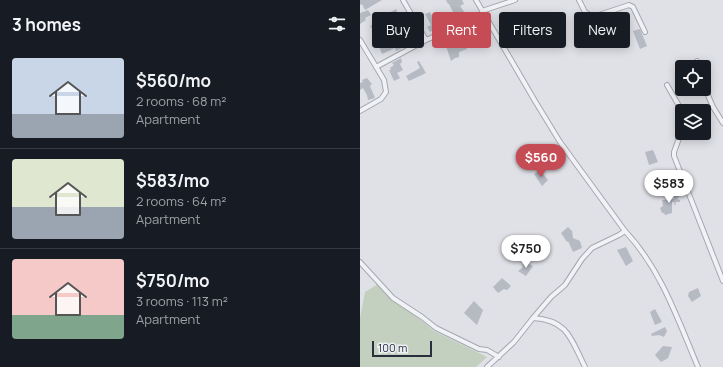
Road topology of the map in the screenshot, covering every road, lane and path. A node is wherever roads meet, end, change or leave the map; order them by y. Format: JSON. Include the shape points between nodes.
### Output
{"nodes":[{"id":1,"x":403,"y":0,"type":"edge"},
{"id":2,"x":476,"y":0,"type":"edge"},
{"id":3,"x":515,"y":0,"type":"edge"},
{"id":4,"x":579,"y":0,"type":"edge"},
{"id":5,"x":624,"y":0,"type":"edge"},
{"id":6,"x":622,"y":6,"type":"junction"},
{"id":7,"x":482,"y":12,"type":"edge"},
{"id":8,"x":485,"y":12,"type":"edge"},
{"id":9,"x":491,"y":27,"type":"edge"},
{"id":10,"x":645,"y":32,"type":"dead end"},
{"id":11,"x":432,"y":37,"type":"edge"},
{"id":12,"x":360,"y":40,"type":"edge"},
{"id":13,"x":426,"y":40,"type":"junction"},
{"id":14,"x":376,"y":67,"type":"junction"},
{"id":15,"x":668,"y":85,"type":"dead end"},
{"id":16,"x":708,"y":96,"type":"edge"},
{"id":17,"x":678,"y":104,"type":"edge"},
{"id":18,"x":360,"y":111,"type":"edge"},
{"id":19,"x":723,"y":123,"type":"edge"},
{"id":20,"x":678,"y":140,"type":"edge"},
{"id":21,"x":625,"y":231,"type":"junction"},
{"id":22,"x":360,"y":262,"type":"edge"},
{"id":23,"x":723,"y":281,"type":"edge"},
{"id":24,"x":533,"y":318,"type":"junction"},
{"id":25,"x":499,"y":357,"type":"junction"},
{"id":26,"x":487,"y":367,"type":"edge"},
{"id":27,"x":585,"y":367,"type":"edge"},
{"id":28,"x":698,"y":367,"type":"edge"}],
"edges":[{"from":1,"to":13,"type":"street"},
{"from":2,"to":7,"type":"street"},
{"from":3,"to":8,"type":"street"},
{"from":4,"to":6,"type":"street","via":[[585,12],[592,17]]},
{"from":5,"to":6,"type":"street"},
{"from":6,"to":10,"type":"street","via":[[633,7]]},
{"from":9,"to":21,"type":"street","via":[[560,142]]},
{"from":11,"to":13,"type":"street"},
{"from":12,"to":14,"type":"street"},
{"from":13,"to":14,"type":"street"},
{"from":14,"to":18,"type":"street","via":[[384,80],[386,92],[381,99]]},
{"from":15,"to":17,"type":"street"},
{"from":16,"to":19,"type":"street"},
{"from":20,"to":23,"type":"street","via":[[674,156]]},
{"from":21,"to":24,"type":"street","via":[[592,248],[565,285]]},
{"from":21,"to":28,"type":"street","via":[[652,264]]},
{"from":22,"to":25,"type":"street","via":[[393,298],[432,326]]},
{"from":24,"to":25,"type":"street"},
{"from":24,"to":27,"type":"street","via":[[560,324],[569,335]]},
{"from":25,"to":26,"type":"street"}]}
